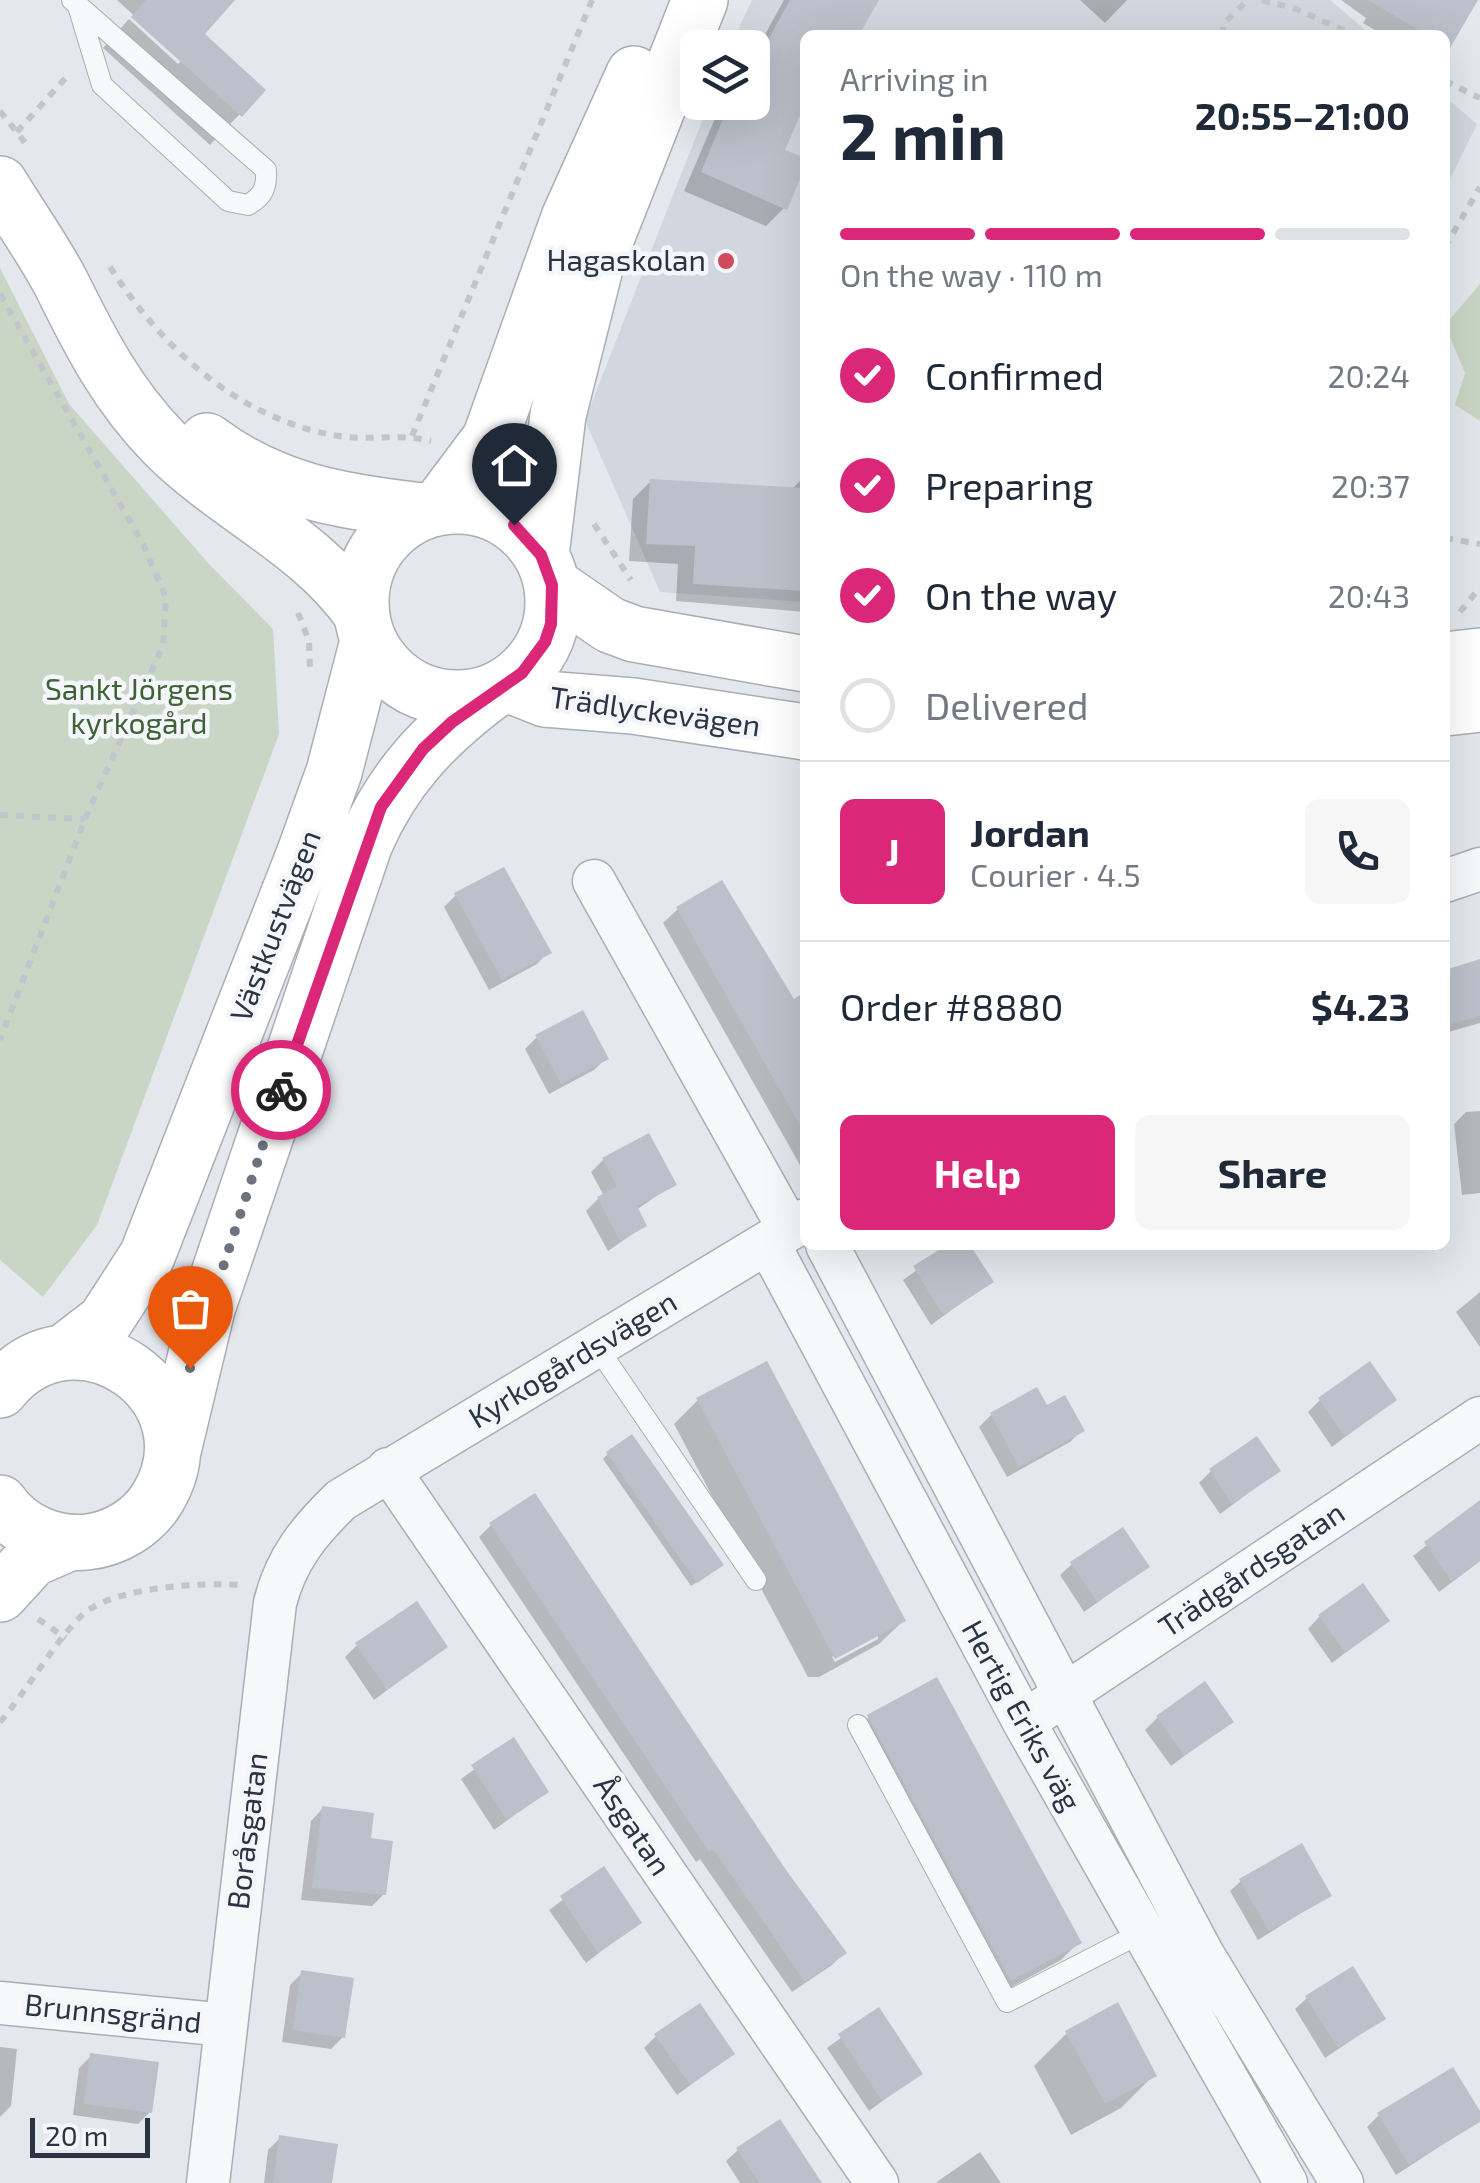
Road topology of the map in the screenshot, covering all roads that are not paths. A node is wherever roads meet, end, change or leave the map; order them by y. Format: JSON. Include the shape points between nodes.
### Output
{"nodes":[{"id":1,"x":671,"y":0,"type":"edge"},
{"id":2,"x":700,"y":0,"type":"edge"},
{"id":3,"x":75,"y":3,"type":"edge"},
{"id":4,"x":18,"y":170,"type":"edge"},
{"id":5,"x":81,"y":268,"type":"junction"},
{"id":6,"x":431,"y":509,"type":"junction"},
{"id":7,"x":546,"y":570,"type":"junction"},
{"id":8,"x":365,"y":627,"type":"junction"},
{"id":9,"x":1480,"y":656,"type":"edge"},
{"id":10,"x":1450,"y":659,"type":"edge"},
{"id":11,"x":800,"y":663,"type":"edge"},
{"id":12,"x":499,"y":688,"type":"junction"},
{"id":13,"x":1480,"y":704,"type":"edge"},
{"id":14,"x":1450,"y":707,"type":"edge"},
{"id":15,"x":800,"y":731,"type":"edge"},
{"id":16,"x":1480,"y":869,"type":"edge"},
{"id":17,"x":1450,"y":879,"type":"edge"},
{"id":18,"x":594,"y":882,"type":"dead end"},
{"id":19,"x":797,"y":1234,"type":"edge"},
{"id":20,"x":804,"y":1250,"type":"edge"},
{"id":21,"x":806,"y":1250,"type":"edge"},
{"id":22,"x":597,"y":1347,"type":"junction"},
{"id":23,"x":24,"y":1368,"type":"edge"},
{"id":24,"x":1480,"y":1418,"type":"edge"},
{"id":25,"x":172,"y":1455,"type":"junction"},
{"id":26,"x":388,"y":1469,"type":"junction"},
{"id":27,"x":341,"y":1500,"type":"joint"},
{"id":28,"x":0,"y":1503,"type":"edge"},
{"id":29,"x":69,"y":1543,"type":"junction"},
{"id":30,"x":756,"y":1580,"type":"dead end"},
{"id":31,"x":0,"y":1594,"type":"edge"},
{"id":32,"x":1063,"y":1696,"type":"junction"},
{"id":33,"x":1024,"y":1722,"type":"junction"},
{"id":34,"x":858,"y":1725,"type":"dead end"},
{"id":35,"x":1142,"y":1933,"type":"junction"},
{"id":36,"x":0,"y":2003,"type":"edge"},
{"id":37,"x":226,"y":2025,"type":"junction"},
{"id":38,"x":208,"y":2183,"type":"edge"},
{"id":39,"x":877,"y":2183,"type":"edge"},
{"id":40,"x":1286,"y":2183,"type":"edge"},
{"id":41,"x":1342,"y":2183,"type":"edge"}],
"edges":[{"from":1,"to":6,"type":"street","via":[[582,188],[480,455]]},
{"from":2,"to":7,"type":"street","via":[[596,264],[558,415]]},
{"from":3,"to":3,"type":"lane","via":[[102,85],[228,200],[248,205],[259,198],[266,170]]},
{"from":4,"to":5,"type":"street"},
{"from":5,"to":6,"type":"street","via":[[155,392],[209,443],[275,483],[347,502]]},
{"from":5,"to":8,"type":"street","via":[[99,362],[128,404],[204,480],[315,559]]},
{"from":6,"to":7,"type":"street","via":[[469,506],[498,514]]},
{"from":6,"to":8,"type":"street","via":[[395,528],[374,552],[362,582]]},
{"from":7,"to":11,"type":"street","via":[[610,625],[634,634]]},
{"from":7,"to":12,"type":"street","via":[[551,624],[545,642],[522,673]]},
{"from":8,"to":12,"type":"street","via":[[393,674],[410,686],[450,698]]},
{"from":8,"to":23,"type":"street","name":"Västkustvägen","via":[[334,772],[147,1256],[105,1321]]},
{"from":9,"to":10,"type":"street"},
{"from":12,"to":15,"type":"street","name":"Trädlyckevägen"},
{"from":12,"to":25,"type":"street","name":"Västkustvägen","via":[[452,722],[400,777],[365,843],[207,1308]]},
{"from":13,"to":14,"type":"street"},
{"from":16,"to":17,"type":"street"},
{"from":18,"to":19,"type":"street","name":"Hertig Eriks väg"},
{"from":19,"to":22,"type":"street","name":"Kyrkogårdsvägen"},
{"from":20,"to":33,"type":"street","name":"Hertig Eriks väg"},
{"from":21,"to":32,"type":"street","name":"Hertig Eriks väg"},
{"from":22,"to":26,"type":"street","name":"Kyrkogårdsvägen"},
{"from":22,"to":30,"type":"lane"},
{"from":23,"to":25,"type":"street","via":[[94,1353],[121,1362],[161,1400]]},
{"from":24,"to":32,"type":"street","name":"Trädgårdsgatan"},
{"from":25,"to":29,"type":"street","name":"Västkustvägen","via":[[166,1484],[127,1530]]},
{"from":26,"to":27,"type":"street","name":"Kyrkogårdsvägen"},
{"from":26,"to":39,"type":"street","name":"Åsgatan"},
{"from":27,"to":37,"type":"street","name":"Boråsgatan","via":[[309,1531],[279,1588]]},
{"from":28,"to":29,"type":"street","via":[[36,1534]]},
{"from":29,"to":31,"type":"street","via":[[32,1559]]},
{"from":32,"to":33,"type":"street","name":"Trädgårdsgatan"},
{"from":32,"to":41,"type":"street","name":"Hertig Eriks väg","via":[[1202,1955]]},
{"from":33,"to":35,"type":"street","name":"Hertig Eriks väg"},
{"from":34,"to":35,"type":"lane","via":[[1006,2002]]},
{"from":35,"to":40,"type":"street","name":"Hertig Eriks väg"},
{"from":36,"to":37,"type":"street","name":"Brunnsgränd"},
{"from":37,"to":38,"type":"street","name":"Boråsgatan"}]}
